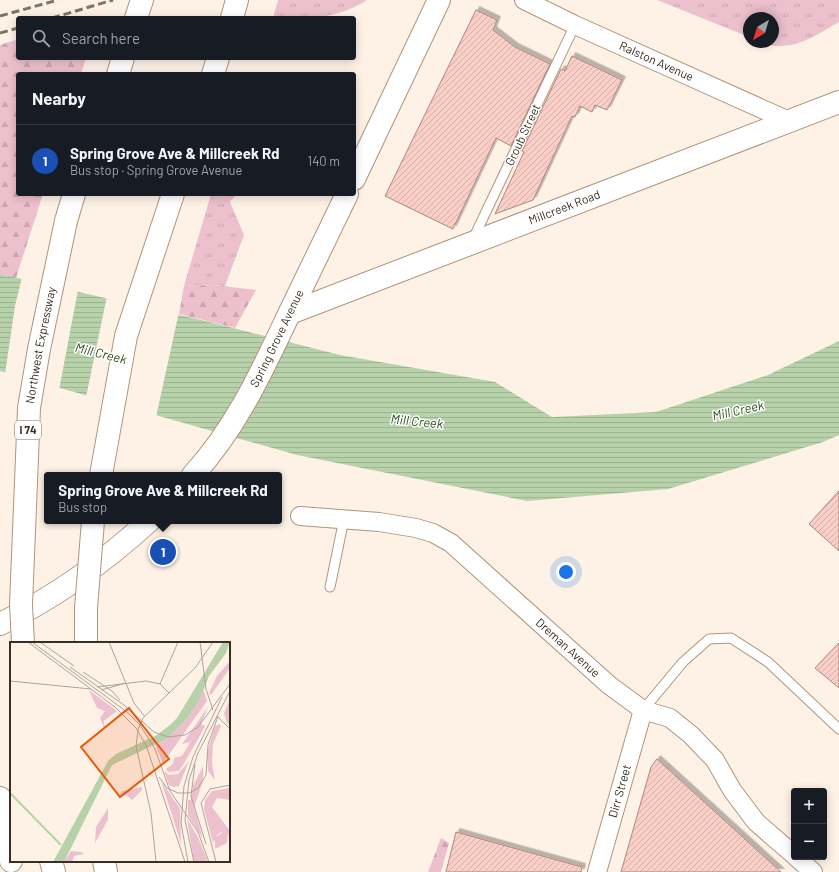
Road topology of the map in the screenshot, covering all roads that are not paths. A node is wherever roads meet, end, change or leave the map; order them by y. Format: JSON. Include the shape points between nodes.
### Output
{"nodes":[{"id":1,"x":142,"y":0,"type":"edge"},
{"id":2,"x":238,"y":0,"type":"edge"},
{"id":3,"x":439,"y":0,"type":"edge"},
{"id":4,"x":524,"y":0,"type":"edge"},
{"id":5,"x":137,"y":16,"type":"edge"},
{"id":6,"x":233,"y":16,"type":"edge"},
{"id":7,"x":575,"y":25,"type":"junction"},
{"id":8,"x":122,"y":60,"type":"edge"},
{"id":9,"x":217,"y":60,"type":"edge"},
{"id":10,"x":119,"y":72,"type":"edge"},
{"id":11,"x":214,"y":72,"type":"edge"},
{"id":12,"x":839,"y":102,"type":"edge"},
{"id":13,"x":789,"y":121,"type":"junction"},
{"id":14,"x":356,"y":175,"type":"edge"},
{"id":15,"x":73,"y":196,"type":"edge"},
{"id":16,"x":172,"y":196,"type":"edge"},
{"id":17,"x":346,"y":196,"type":"edge"},
{"id":18,"x":471,"y":244,"type":"junction"},
{"id":19,"x":290,"y":313,"type":"junction"},
{"id":20,"x":102,"y":472,"type":"edge"},
{"id":21,"x":196,"y":472,"type":"edge"},
{"id":22,"x":300,"y":516,"type":"dead end"},
{"id":23,"x":344,"y":519,"type":"junction"},
{"id":24,"x":93,"y":524,"type":"edge"},
{"id":25,"x":145,"y":524,"type":"edge"},
{"id":26,"x":330,"y":587,"type":"dead end"},
{"id":27,"x":9,"y":620,"type":"edge"},
{"id":28,"x":23,"y":642,"type":"edge"},
{"id":29,"x":86,"y":642,"type":"edge"},
{"id":30,"x":643,"y":710,"type":"junction"},
{"id":31,"x":839,"y":729,"type":"edge"},
{"id":32,"x":0,"y":798,"type":"edge"},
{"id":33,"x":791,"y":853,"type":"edge"},
{"id":34,"x":10,"y":855,"type":"edge"},
{"id":35,"x":800,"y":860,"type":"edge"},
{"id":36,"x":11,"y":862,"type":"edge"},
{"id":37,"x":51,"y":862,"type":"edge"},
{"id":38,"x":104,"y":862,"type":"edge"},
{"id":39,"x":13,"y":872,"type":"edge"},
{"id":40,"x":54,"y":872,"type":"edge"},
{"id":41,"x":106,"y":872,"type":"edge"},
{"id":42,"x":597,"y":872,"type":"edge"},
{"id":43,"x":813,"y":872,"type":"edge"}],
"edges":[{"from":1,"to":5,"type":"main road"},
{"from":2,"to":6,"type":"main road"},
{"from":3,"to":14,"type":"main road"},
{"from":4,"to":7,"type":"street","name":"Ralston Avenue"},
{"from":7,"to":13,"type":"street","name":"Ralston Avenue"},
{"from":7,"to":18,"type":"lane","name":"Groub Street"},
{"from":8,"to":10,"type":"main road"},
{"from":9,"to":11,"type":"main road"},
{"from":12,"to":13,"type":"main road","name":"Millcreek Road"},
{"from":13,"to":18,"type":"main road","name":"Millcreek Road"},
{"from":15,"to":28,"type":"main road","name":"Northwest Expressway","number":"I 74","bridge":true,"via":[[39,348],[29,408],[21,605]]},
{"from":16,"to":20,"type":"main road","via":[[126,336]]},
{"from":17,"to":19,"type":"main road","name":"Spring Grove Avenue"},
{"from":18,"to":19,"type":"main road","name":"Millcreek Road"},
{"from":19,"to":21,"type":"main road","name":"Spring Grove Avenue","via":[[242,409]]},
{"from":22,"to":23,"type":"street","name":"Dreman Avenue"},
{"from":23,"to":26,"type":"lane"},
{"from":23,"to":30,"type":"street","name":"Dreman Avenue","via":[[433,532],[451,544],[609,685]]},
{"from":24,"to":29,"type":"main road","bridge":true},
{"from":25,"to":27,"type":"main road","via":[[94,567]]},
{"from":30,"to":31,"type":"lane","via":[[683,662],[709,639],[731,638],[768,662]]},
{"from":30,"to":33,"type":"street","name":"Dreman Avenue","via":[[670,718],[691,735],[715,760],[732,790],[756,822]]},
{"from":30,"to":42,"type":"street","name":"Dirr Street"},
{"from":32,"to":34,"type":"main road"},
{"from":35,"to":43,"type":"street","name":"Dreman Avenue"},
{"from":36,"to":39,"type":"main road"},
{"from":37,"to":40,"type":"main road"},
{"from":38,"to":41,"type":"main road"}]}
